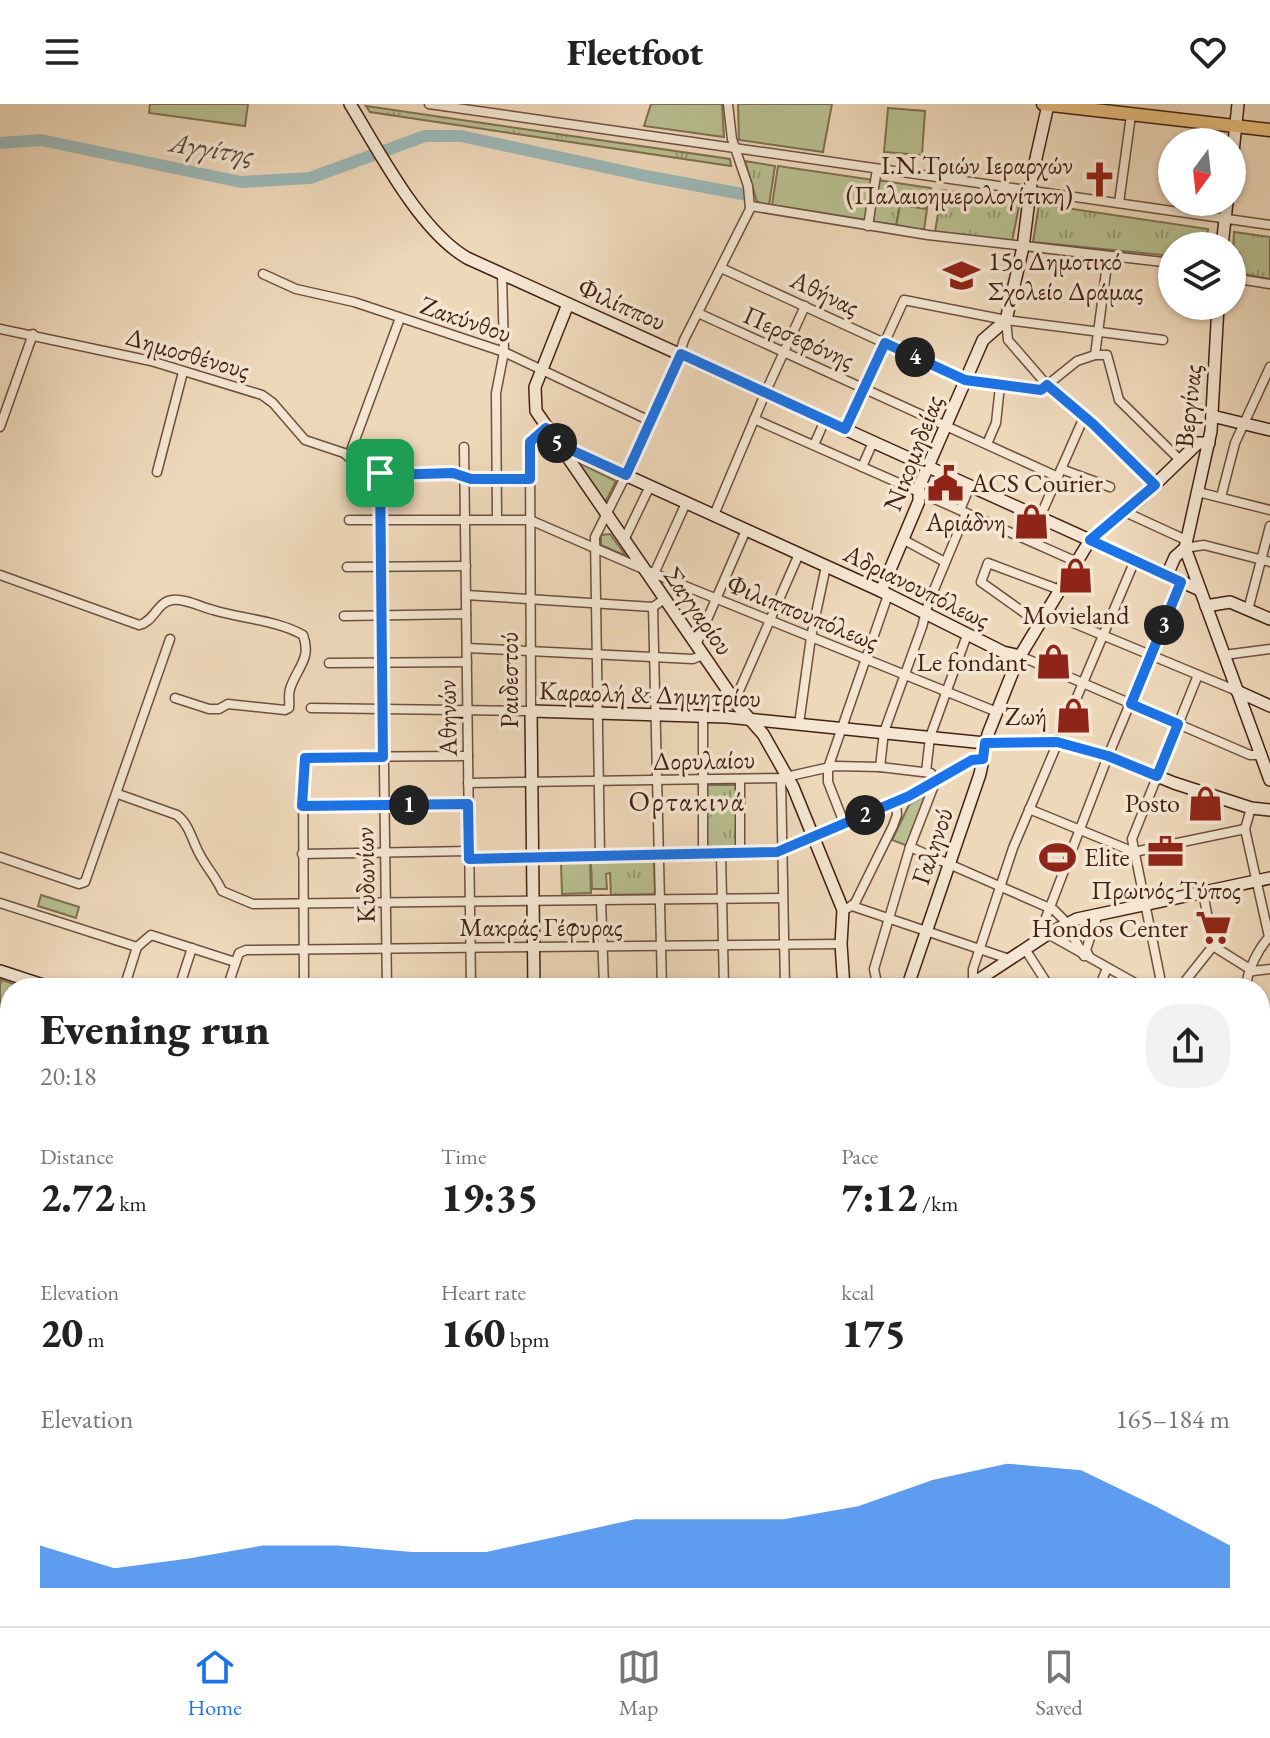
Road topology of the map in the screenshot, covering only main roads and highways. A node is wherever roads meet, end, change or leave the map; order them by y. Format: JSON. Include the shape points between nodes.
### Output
{"nodes":[{"id":1,"x":1046,"y":104,"type":"edge"},
{"id":2,"x":1270,"y":130,"type":"edge"}],
"edges":[{"from":1,"to":2,"type":"main road"}]}
